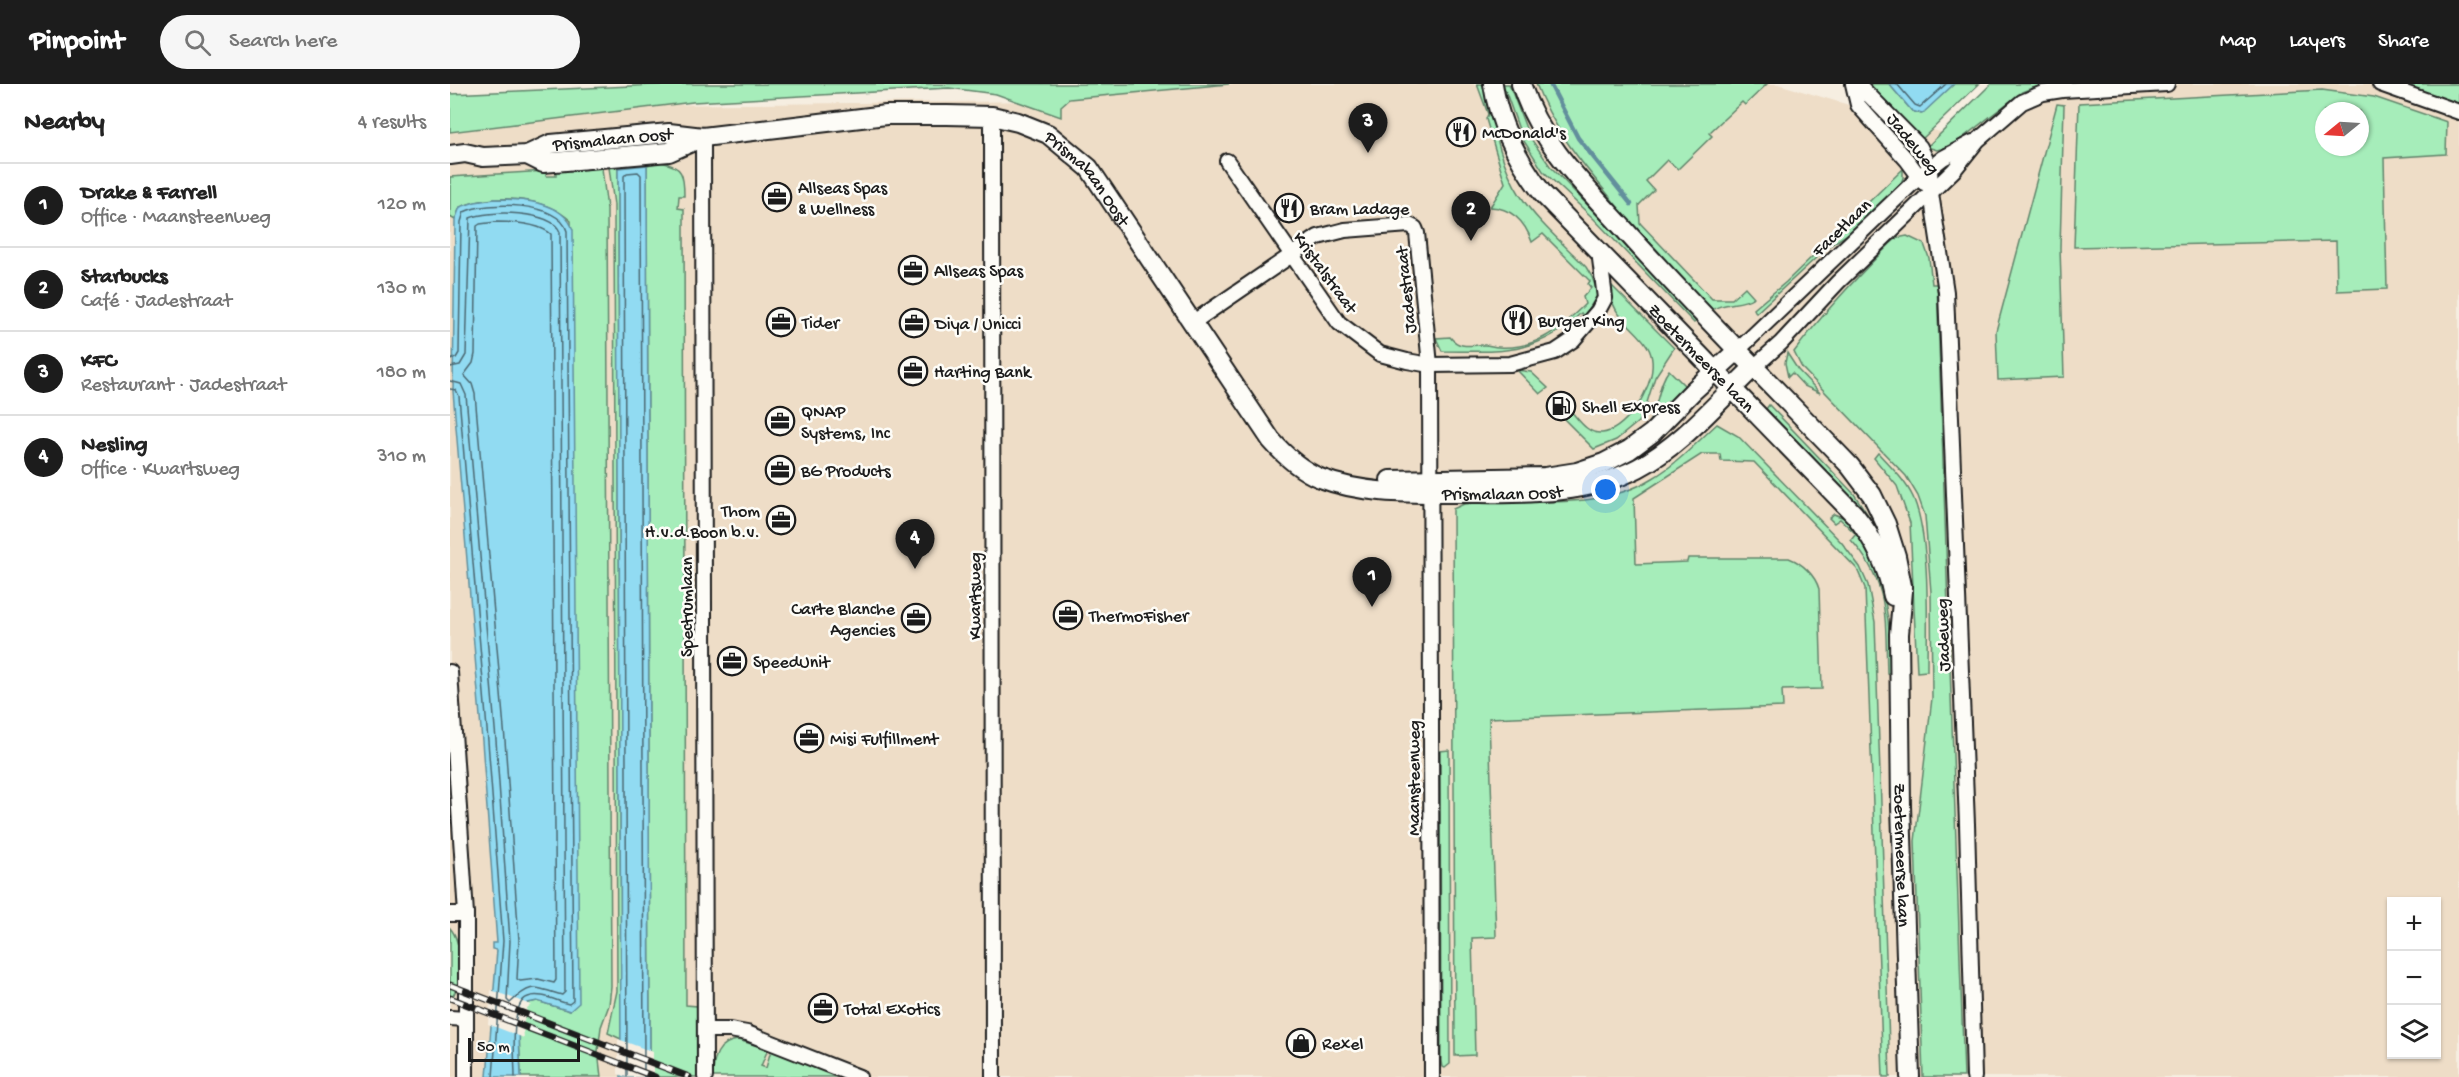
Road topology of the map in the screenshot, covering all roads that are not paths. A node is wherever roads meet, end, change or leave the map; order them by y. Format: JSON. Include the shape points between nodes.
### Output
{"nodes":[{"id":1,"x":1493,"y":84,"type":"edge"},
{"id":2,"x":1521,"y":84,"type":"edge"},
{"id":3,"x":1853,"y":84,"type":"edge"},
{"id":4,"x":1858,"y":84,"type":"edge"},
{"id":5,"x":2167,"y":84,"type":"edge"},
{"id":6,"x":2380,"y":84,"type":"edge"},
{"id":7,"x":2459,"y":112,"type":"edge"},
{"id":8,"x":992,"y":116,"type":"junction"},
{"id":9,"x":703,"y":137,"type":"junction"},
{"id":10,"x":1978,"y":140,"type":"junction"},
{"id":11,"x":450,"y":155,"type":"edge"},
{"id":12,"x":483,"y":157,"type":"junction"},
{"id":13,"x":1227,"y":161,"type":"dead end"},
{"id":14,"x":450,"y":167,"type":"edge"},
{"id":15,"x":1930,"y":168,"type":"junction"},
{"id":16,"x":1919,"y":177,"type":"junction"},
{"id":17,"x":1931,"y":193,"type":"junction"},
{"id":18,"x":1599,"y":251,"type":"junction"},
{"id":19,"x":1292,"y":257,"type":"junction"},
{"id":20,"x":1192,"y":323,"type":"junction"},
{"id":21,"x":1738,"y":350,"type":"junction"},
{"id":22,"x":1430,"y":365,"type":"junction"},
{"id":23,"x":1754,"y":367,"type":"junction"},
{"id":24,"x":1714,"y":371,"type":"junction"},
{"id":25,"x":1732,"y":388,"type":"junction"},
{"id":26,"x":1429,"y":486,"type":"junction"},
{"id":27,"x":1899,"y":633,"type":"junction"},
{"id":28,"x":450,"y":672,"type":"edge"},
{"id":29,"x":450,"y":914,"type":"edge"},
{"id":30,"x":466,"y":914,"type":"junction"},
{"id":31,"x":450,"y":1018,"type":"edge"},
{"id":32,"x":466,"y":1018,"type":"junction"},
{"id":33,"x":705,"y":1030,"type":"junction"},
{"id":34,"x":466,"y":1077,"type":"edge"},
{"id":35,"x":705,"y":1077,"type":"edge"},
{"id":36,"x":859,"y":1077,"type":"edge"},
{"id":37,"x":993,"y":1077,"type":"edge"},
{"id":38,"x":1432,"y":1077,"type":"edge"},
{"id":39,"x":1910,"y":1077,"type":"edge"},
{"id":40,"x":1974,"y":1077,"type":"edge"}],
"edges":[{"from":1,"to":18,"type":"street","name":"Zoetermeerse laan","via":[[1501,120],[1526,171]]},
{"from":2,"to":21,"type":"street","name":"Zoetermeerse laan","via":[[1538,127],[1569,168]]},
{"from":3,"to":16,"type":"street","name":"Jadeweg","via":[[1858,105]]},
{"from":4,"to":15,"type":"street","name":"Jadeweg","via":[[1920,147]]},
{"from":5,"to":10,"type":"street","name":"Facetlaan","via":[[2043,93],[2022,102]]},
{"from":6,"to":7,"type":"street"},
{"from":8,"to":9,"type":"street","name":"Prismalaan Oost","via":[[886,115]]},
{"from":8,"to":20,"type":"street","name":"Prismalaan Oost","via":[[1048,134],[1089,168]]},
{"from":8,"to":37,"type":"street","name":"Kwartsweg"},
{"from":9,"to":12,"type":"street","name":"Prismalaan Oost","via":[[669,152],[543,162],[527,155]]},
{"from":9,"to":33,"type":"street","name":"Spectrumlaan"},
{"from":10,"to":15,"type":"street","name":"Facetlaan"},
{"from":10,"to":17,"type":"street","name":"Facetlaan"},
{"from":11,"to":12,"type":"street","name":"Prismalaan Oost"},
{"from":12,"to":14,"type":"street","name":"Prismalaan Oost","via":[[467,165]]},
{"from":13,"to":19,"type":"street","name":"Kristalstraat"},
{"from":15,"to":16,"type":"street","name":"Facetlaan"},
{"from":15,"to":17,"type":"street","name":"Jadeweg"},
{"from":16,"to":17,"type":"street","name":"Jadeweg"},
{"from":16,"to":21,"type":"street","name":"Facetlaan"},
{"from":17,"to":23,"type":"street","name":"Facetlaan"},
{"from":17,"to":40,"type":"street","name":"Jadeweg","via":[[1946,292]]},
{"from":18,"to":22,"type":"street","name":"Kristalstraat","via":[[1605,298],[1573,340],[1541,357],[1510,364]]},
{"from":18,"to":24,"type":"street","name":"Zoetermeerse laan"},
{"from":19,"to":20,"type":"street"},
{"from":19,"to":22,"type":"street","name":"Kristalstraat","via":[[1339,323],[1360,341],[1380,354]]},
{"from":19,"to":22,"type":"street","name":"Jadestraat","via":[[1318,237],[1332,232],[1408,225],[1415,228],[1420,246]]},
{"from":20,"to":26,"type":"street","name":"Prismalaan Oost","via":[[1271,440],[1300,468],[1347,485],[1388,480]]},
{"from":21,"to":23,"type":"street","name":"Zoetermeerse laan"},
{"from":21,"to":24,"type":"street","name":"Prismalaan Oost"},
{"from":22,"to":26,"type":"street","name":"Jadestraat"},
{"from":23,"to":25,"type":"street","name":"Prismalaan Oost"},
{"from":23,"to":27,"type":"street","name":"Zoetermeerse laan","via":[[1850,466],[1872,495],[1886,524],[1903,591]]},
{"from":24,"to":25,"type":"street","name":"Zoetermeerse laan"},
{"from":24,"to":26,"type":"street","name":"Prismalaan Oost","via":[[1652,433],[1604,463],[1545,477]]},
{"from":25,"to":26,"type":"street","name":"Prismalaan Oost","via":[[1667,449],[1639,468],[1613,479],[1544,493]]},
{"from":25,"to":27,"type":"street","name":"Zoetermeerse laan","via":[[1871,535],[1884,563]]},
{"from":26,"to":38,"type":"street","name":"Maansteenweg"},
{"from":27,"to":39,"type":"street","name":"Zoetermeerse laan"},
{"from":28,"to":30,"type":"street"},
{"from":29,"to":30,"type":"street"},
{"from":30,"to":32,"type":"street"},
{"from":31,"to":32,"type":"street"},
{"from":32,"to":34,"type":"street"},
{"from":33,"to":35,"type":"street","name":"Spectrumlaan"},
{"from":33,"to":36,"type":"street","via":[[747,1033]]}]}
